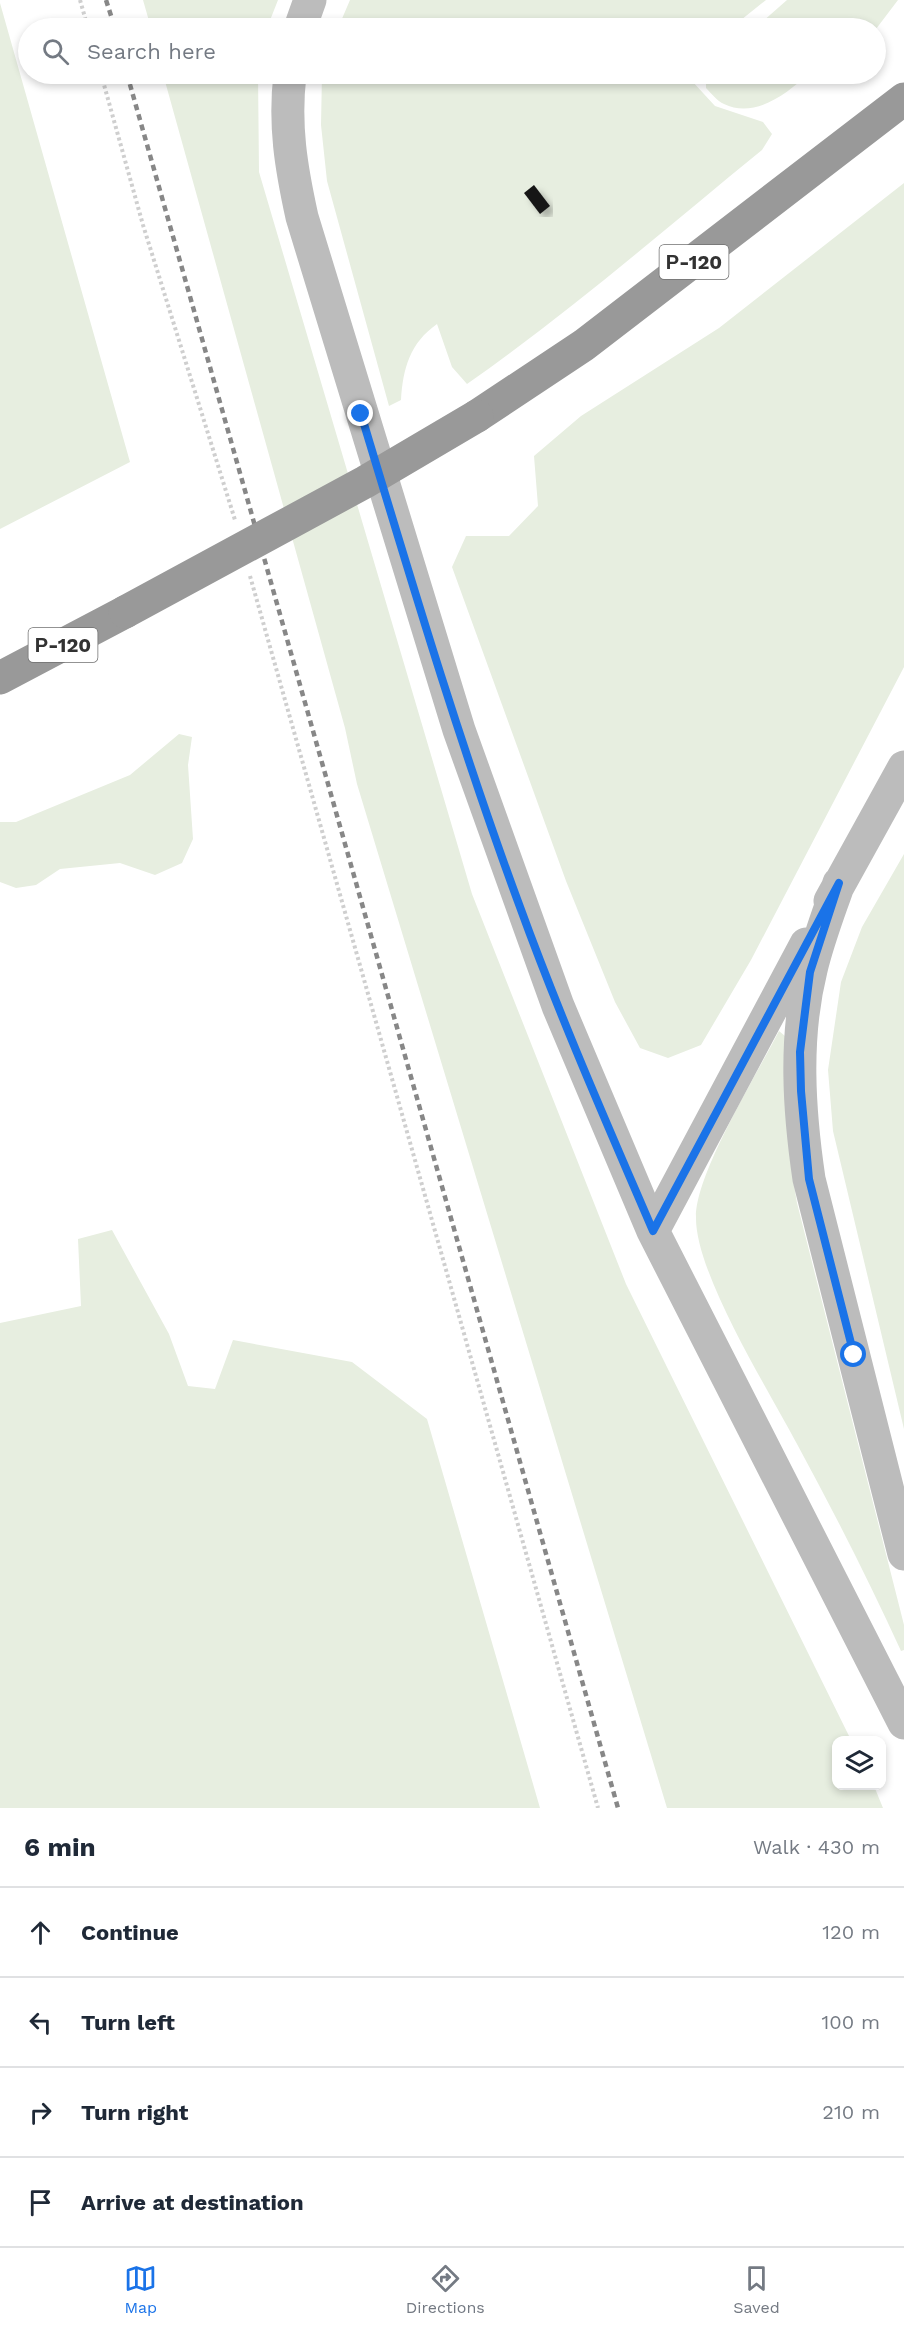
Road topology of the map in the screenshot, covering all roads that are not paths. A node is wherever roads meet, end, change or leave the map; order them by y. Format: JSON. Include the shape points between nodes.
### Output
{"nodes":[{"id":1,"x":310,"y":0,"type":"edge"},
{"id":2,"x":304,"y":18,"type":"edge"},
{"id":3,"x":289,"y":84,"type":"edge"},
{"id":4,"x":904,"y":99,"type":"edge"},
{"id":5,"x":0,"y":678,"type":"edge"},
{"id":6,"x":904,"y":767,"type":"edge"},
{"id":7,"x":839,"y":883,"type":"junction"},
{"id":8,"x":653,"y":1231,"type":"junction"},
{"id":9,"x":904,"y":1554,"type":"edge"},
{"id":10,"x":904,"y":1723,"type":"edge"}],
"edges":[{"from":1,"to":2,"type":"main road"},
{"from":3,"to":8,"type":"main road","via":[[288,154],[302,217],[455,720],[558,1006]]},
{"from":4,"to":5,"type":"highway","number":"Р-120","bridge":true,"via":[[584,345],[477,416],[365,482]]},
{"from":6,"to":7,"type":"main road"},
{"from":7,"to":8,"type":"main road"},
{"from":7,"to":9,"type":"main road","via":[[810,972],[804,1011],[800,1052],[802,1134],[809,1179]]},
{"from":8,"to":10,"type":"main road"}]}
